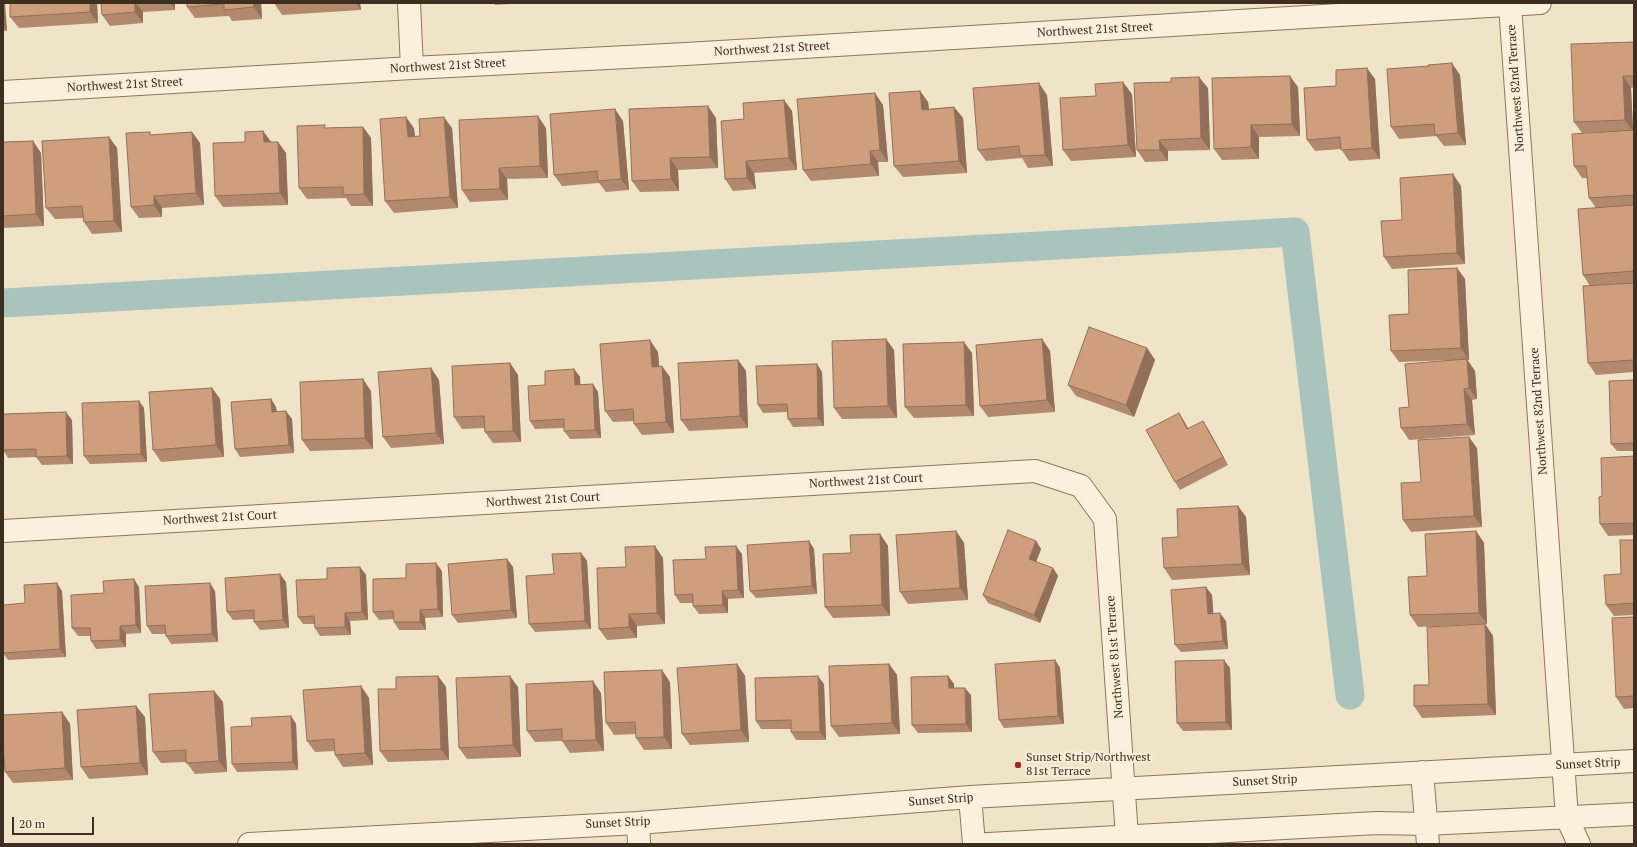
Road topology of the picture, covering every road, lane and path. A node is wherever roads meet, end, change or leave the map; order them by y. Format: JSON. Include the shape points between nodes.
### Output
{"nodes":[{"id":1,"x":409,"y":3,"type":"edge"},
{"id":2,"x":1540,"y":3,"type":"edge"},
{"id":3,"x":1510,"y":5,"type":"junction"},
{"id":4,"x":412,"y":68,"type":"junction"},
{"id":5,"x":3,"y":92,"type":"edge"},
{"id":6,"x":1081,"y":486,"type":"joint"},
{"id":7,"x":3,"y":531,"type":"edge"},
{"id":8,"x":1634,"y":761,"type":"edge"},
{"id":9,"x":1563,"y":765,"type":"junction"},
{"id":10,"x":1422,"y":772,"type":"junction"},
{"id":11,"x":1124,"y":789,"type":"junction"},
{"id":12,"x":970,"y":797,"type":"junction"},
{"id":13,"x":1634,"y":814,"type":"edge"},
{"id":14,"x":1566,"y":818,"type":"junction"},
{"id":15,"x":638,"y":823,"type":"junction"},
{"id":16,"x":1427,"y":834,"type":"edge"},
{"id":17,"x":1127,"y":837,"type":"junction"},
{"id":18,"x":322,"y":842,"type":"edge"},
{"id":19,"x":249,"y":844,"type":"edge"},
{"id":20,"x":639,"y":844,"type":"edge"},
{"id":21,"x":974,"y":844,"type":"edge"},
{"id":22,"x":988,"y":844,"type":"edge"},
{"id":23,"x":1579,"y":844,"type":"edge"}],
"edges":[{"from":1,"to":4,"type":"street"},
{"from":2,"to":3,"type":"street","name":"Northwest 21st Street"},
{"from":3,"to":4,"type":"street","name":"Northwest 21st Street"},
{"from":3,"to":9,"type":"street","name":"Northwest 82nd Terrace"},
{"from":4,"to":5,"type":"street","name":"Northwest 21st Street"},
{"from":6,"to":7,"type":"street","name":"Northwest 21st Court","via":[[1035,471]]},
{"from":6,"to":11,"type":"street","name":"Northwest 81st Terrace","via":[[1105,519]]},
{"from":8,"to":9,"type":"street","name":"Sunset Strip"},
{"from":9,"to":10,"type":"street","name":"Sunset Strip"},
{"from":9,"to":14,"type":"street","name":"Northwest 82nd Terrace"},
{"from":10,"to":11,"type":"street","name":"Sunset Strip"},
{"from":10,"to":16,"type":"street"},
{"from":11,"to":12,"type":"street","name":"Sunset Strip"},
{"from":11,"to":17,"type":"street","name":"Northwest 81st Terrace"},
{"from":12,"to":15,"type":"street","name":"Sunset Strip"},
{"from":12,"to":21,"type":"street"},
{"from":13,"to":14,"type":"street"},
{"from":14,"to":16,"type":"street"},
{"from":14,"to":23,"type":"street"},
{"from":15,"to":18,"type":"street","name":"Sunset Strip"},
{"from":15,"to":20,"type":"street"},
{"from":16,"to":17,"type":"street","via":[[1377,823]]},
{"from":17,"to":22,"type":"street"},
{"from":18,"to":19,"type":"street","name":"Sunset Strip"}]}
